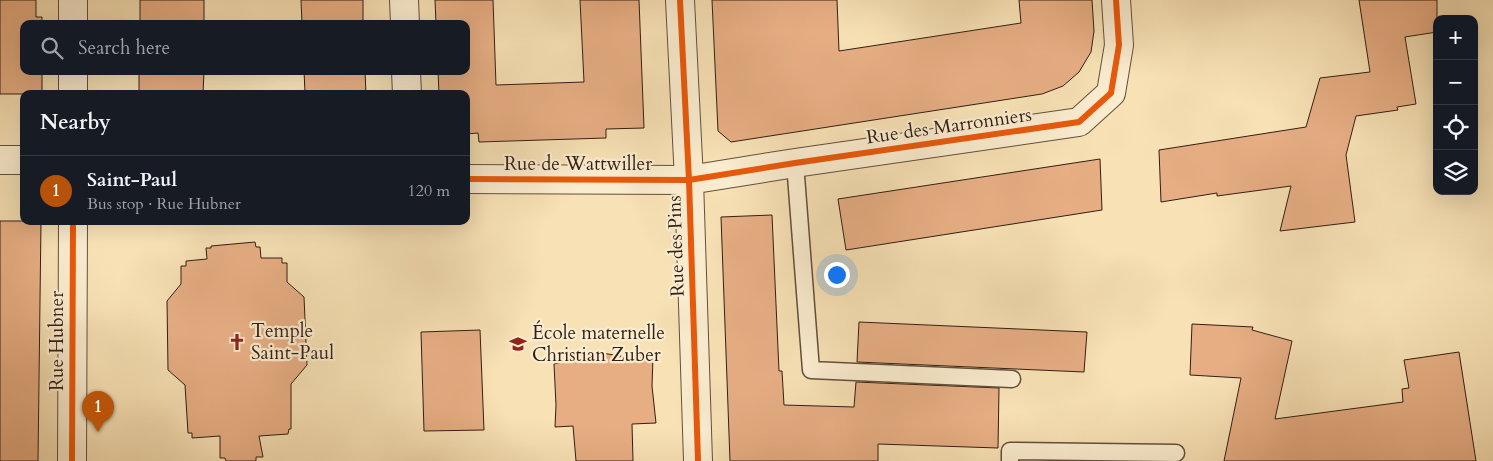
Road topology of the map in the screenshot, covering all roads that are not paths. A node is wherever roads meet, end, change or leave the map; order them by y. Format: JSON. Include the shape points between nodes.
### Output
{"nodes":[{"id":1,"x":73,"y":0,"type":"edge"},
{"id":2,"x":404,"y":0,"type":"edge"},
{"id":3,"x":680,"y":0,"type":"edge"},
{"id":4,"x":1116,"y":0,"type":"edge"},
{"id":5,"x":73,"y":20,"type":"edge"},
{"id":6,"x":405,"y":20,"type":"edge"},
{"id":7,"x":73,"y":75,"type":"edge"},
{"id":8,"x":406,"y":75,"type":"edge"},
{"id":9,"x":73,"y":90,"type":"edge"},
{"id":10,"x":407,"y":90,"type":"edge"},
{"id":11,"x":0,"y":160,"type":"edge"},
{"id":12,"x":20,"y":160,"type":"edge"},
{"id":13,"x":795,"y":163,"type":"junction"},
{"id":14,"x":470,"y":178,"type":"edge"},
{"id":15,"x":689,"y":180,"type":"junction"},
{"id":16,"x":73,"y":225,"type":"edge"},
{"id":17,"x":1012,"y":378,"type":"dead end"},
{"id":18,"x":1176,"y":453,"type":"dead end"},
{"id":19,"x":72,"y":461,"type":"edge"},
{"id":20,"x":698,"y":461,"type":"edge"},
{"id":21,"x":1010,"y":461,"type":"edge"}],
"edges":[{"from":1,"to":5,"type":"street"},
{"from":2,"to":6,"type":"street"},
{"from":3,"to":15,"type":"street","name":"Rue des Pins"},
{"from":4,"to":13,"type":"street","name":"Rue des Marronniers","via":[[1119,45],[1111,93],[1079,122]]},
{"from":7,"to":9,"type":"street"},
{"from":8,"to":10,"type":"street"},
{"from":11,"to":12,"type":"street"},
{"from":13,"to":15,"type":"street","name":"Rue des Marronniers"},
{"from":13,"to":17,"type":"lane","via":[[811,370]]},
{"from":14,"to":15,"type":"street","name":"Rue de Wattwiller"},
{"from":15,"to":20,"type":"street","name":"Rue des Pins"},
{"from":16,"to":19,"type":"street","name":"Rue Hubner"},
{"from":18,"to":21,"type":"lane","via":[[1010,451]]}]}
